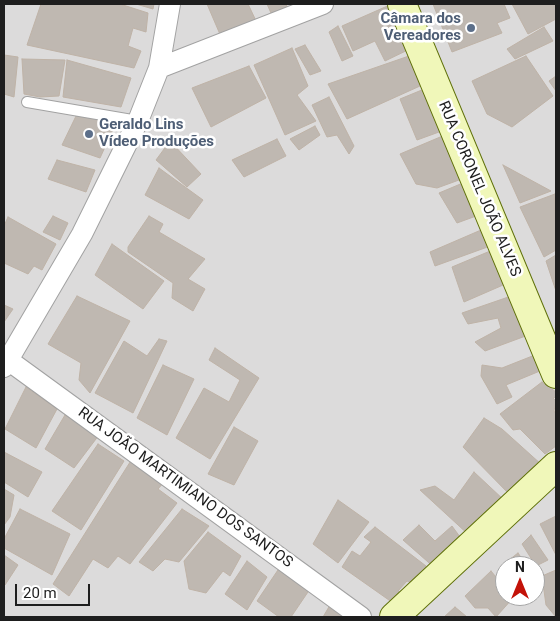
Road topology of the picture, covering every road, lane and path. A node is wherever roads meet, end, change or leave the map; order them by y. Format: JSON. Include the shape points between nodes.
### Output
{"nodes":[{"id":1,"x":170,"y":4,"type":"edge"},
{"id":2,"x":323,"y":4,"type":"edge"},
{"id":3,"x":402,"y":4,"type":"edge"},
{"id":4,"x":159,"y":68,"type":"junction"},
{"id":5,"x":27,"y":102,"type":"dead end"},
{"id":6,"x":138,"y":121,"type":"junction"},
{"id":7,"x":6,"y":363,"type":"edge"},
{"id":8,"x":556,"y":374,"type":"edge"},
{"id":9,"x":556,"y":466,"type":"edge"},
{"id":10,"x":361,"y":617,"type":"edge"},
{"id":11,"x":394,"y":617,"type":"edge"}],
"edges":[{"from":1,"to":4,"type":"street"},
{"from":2,"to":4,"type":"street"},
{"from":3,"to":8,"type":"street","name":"RUA CORONEL JOÃO ALVES"},
{"from":4,"to":6,"type":"street"},
{"from":5,"to":6,"type":"lane"},
{"from":6,"to":7,"type":"street","via":[[82,234]]},
{"from":7,"to":10,"type":"street","name":"RUA JOÃO MARTIMIANO DOS SANTOS"},
{"from":9,"to":11,"type":"street"}]}
